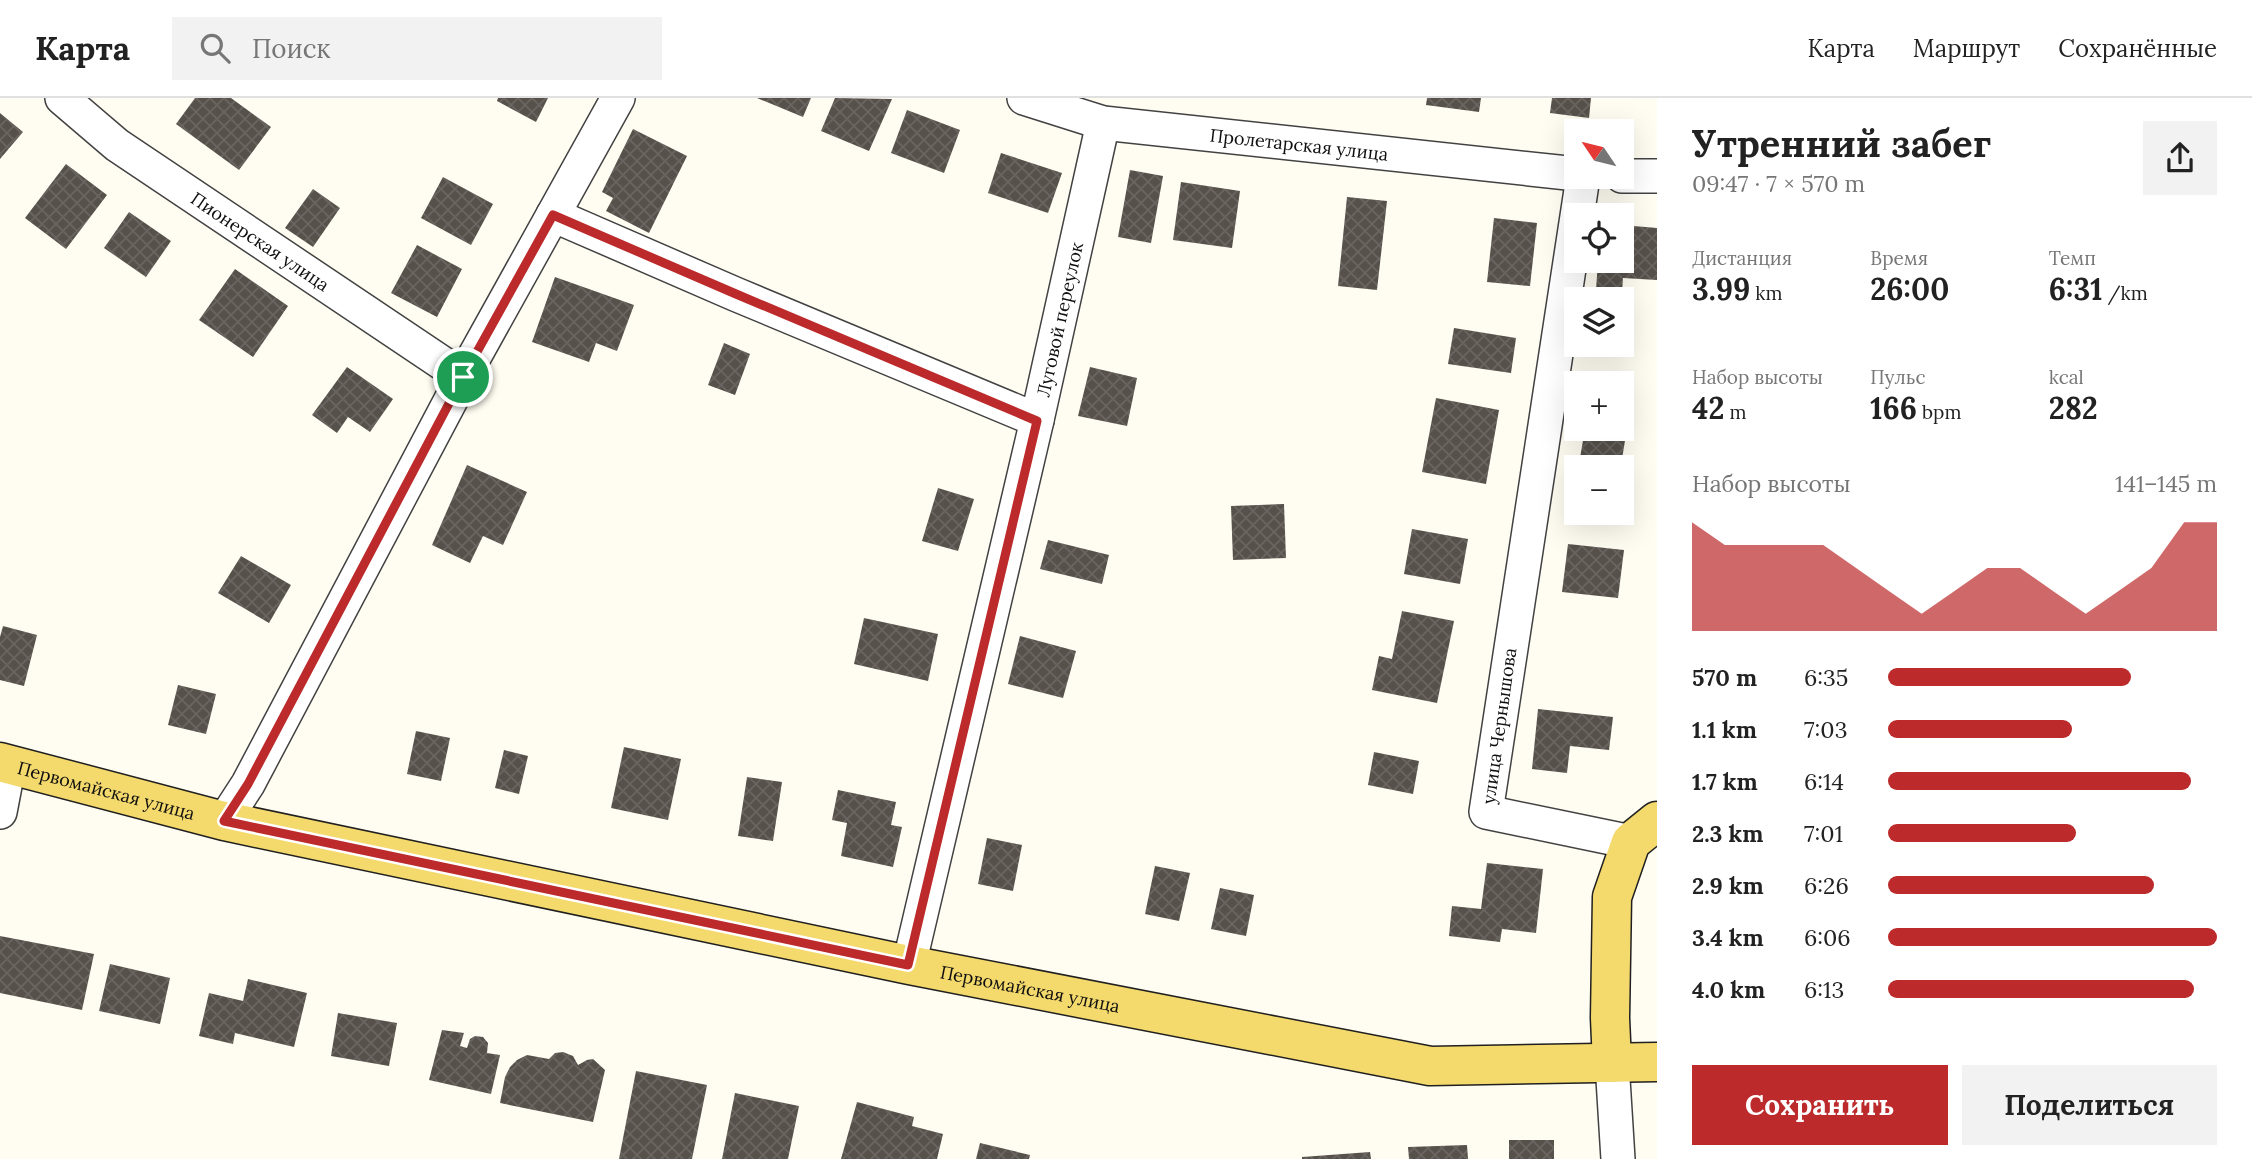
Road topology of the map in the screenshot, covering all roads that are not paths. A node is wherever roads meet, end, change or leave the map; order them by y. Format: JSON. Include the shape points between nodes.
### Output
{"nodes":[{"id":1,"x":62,"y":98,"type":"edge"},
{"id":2,"x":618,"y":98,"type":"edge"},
{"id":3,"x":1024,"y":98,"type":"edge"},
{"id":4,"x":1102,"y":124,"type":"junction"},
{"id":5,"x":1564,"y":173,"type":"edge"},
{"id":6,"x":1634,"y":176,"type":"edge"},
{"id":7,"x":1657,"y":176,"type":"edge"},
{"id":8,"x":1581,"y":189,"type":"edge"},
{"id":9,"x":553,"y":215,"type":"junction"},
{"id":10,"x":463,"y":377,"type":"junction"},
{"id":11,"x":1037,"y":421,"type":"junction"},
{"id":12,"x":5,"y":763,"type":"edge"},
{"id":13,"x":0,"y":812,"type":"edge"},
{"id":14,"x":224,"y":821,"type":"junction"},
{"id":15,"x":1644,"y":832,"type":"edge"},
{"id":16,"x":908,"y":965,"type":"junction"},
{"id":17,"x":1657,"y":1062,"type":"edge"},
{"id":18,"x":1612,"y":1063,"type":"junction"},
{"id":19,"x":1618,"y":1159,"type":"edge"}],
"edges":[{"from":1,"to":10,"type":"street","name":"Пионерская улица","via":[[117,145]]},
{"from":2,"to":9,"type":"street"},
{"from":3,"to":4,"type":"street","name":"Пролетарская улица"},
{"from":4,"to":5,"type":"street","name":"Пролетарская улица"},
{"from":4,"to":11,"type":"street","name":"Луговой переулок"},
{"from":6,"to":7,"type":"street"},
{"from":8,"to":15,"type":"street","name":"улица Чернышова","via":[[1486,812]]},
{"from":9,"to":10,"type":"street"},
{"from":9,"to":11,"type":"street"},
{"from":10,"to":14,"type":"street","via":[[248,784]]},
{"from":11,"to":16,"type":"street","name":"Луговой переулок"},
{"from":12,"to":13,"type":"street"},
{"from":12,"to":14,"type":"main road","name":"Первомайская улица"},
{"from":14,"to":16,"type":"main road","name":"Первомайская улица"},
{"from":15,"to":18,"type":"main road","name":"улица Чернышова","via":[[1612,897]]},
{"from":16,"to":18,"type":"main road","name":"Первомайская улица","via":[[1430,1066]]},
{"from":17,"to":18,"type":"main road","name":"Первомайская улица"},
{"from":18,"to":19,"type":"street","name":"улица Чернышова"}]}
